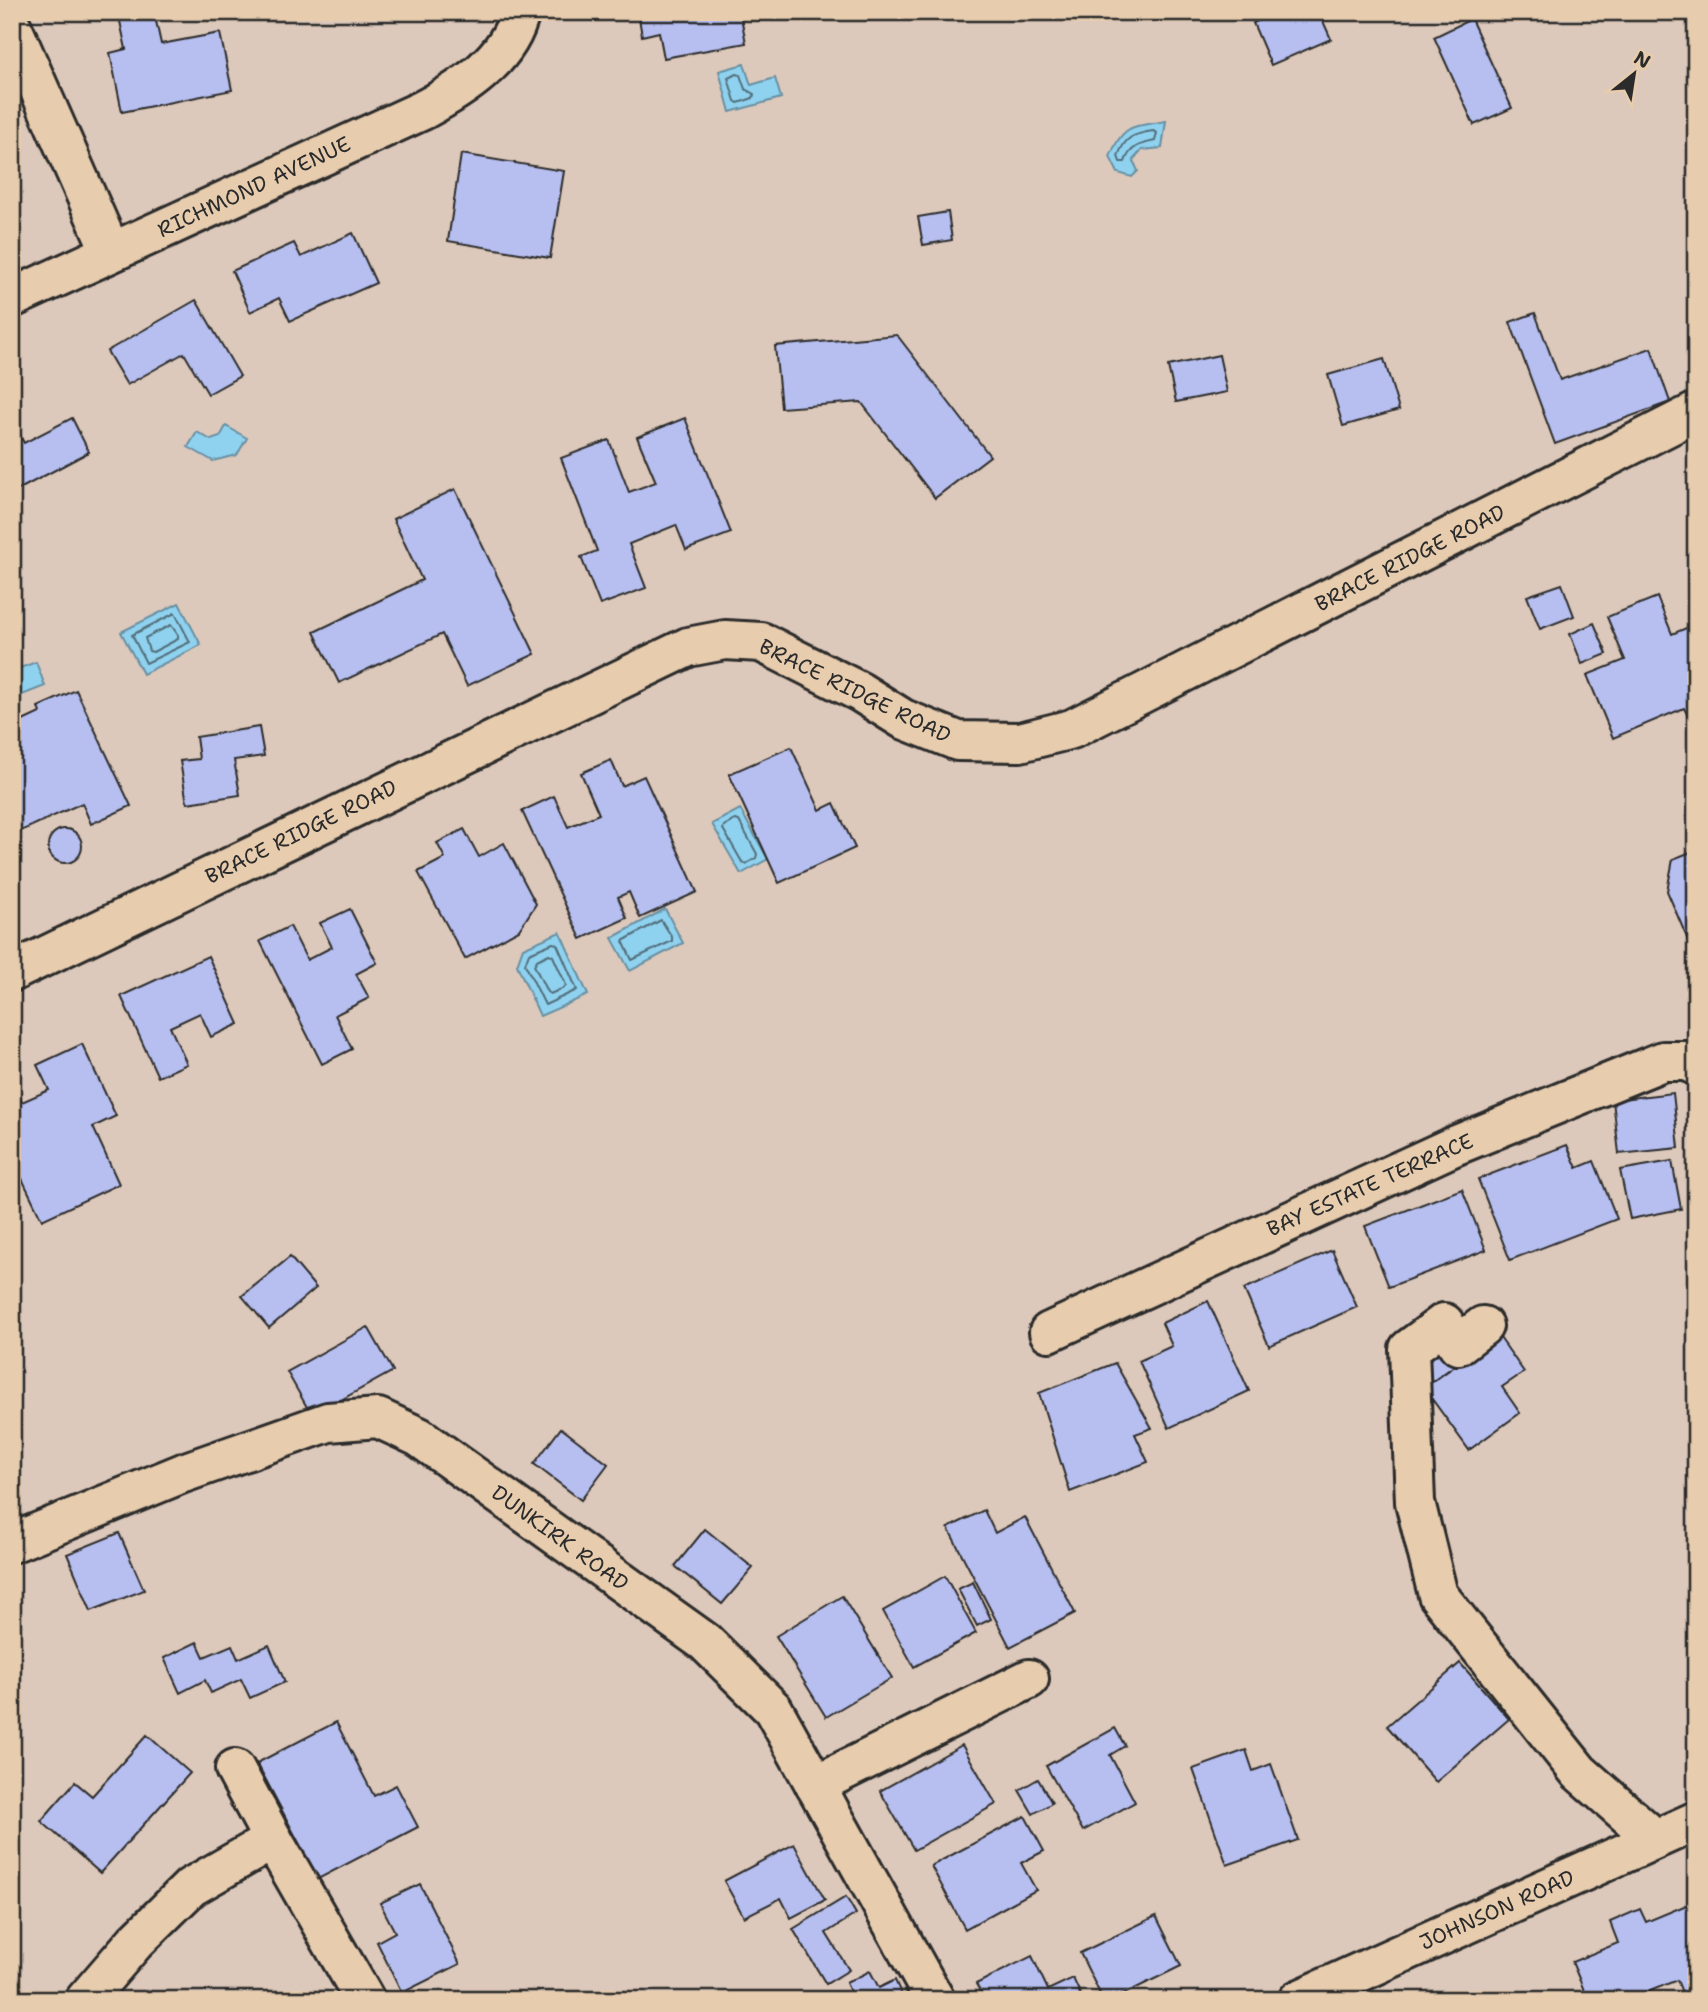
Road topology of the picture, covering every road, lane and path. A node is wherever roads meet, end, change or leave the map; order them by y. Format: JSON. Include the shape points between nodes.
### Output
{"nodes":[{"id":1,"x":520,"y":12,"type":"edge"},
{"id":2,"x":12,"y":27,"type":"edge"},
{"id":3,"x":111,"y":252,"type":"junction"},
{"id":4,"x":12,"y":298,"type":"edge"},
{"id":5,"x":1696,"y":412,"type":"edge"},
{"id":6,"x":12,"y":972,"type":"edge"},
{"id":7,"x":1696,"y":1066,"type":"edge"},
{"id":8,"x":1483,"y":1326,"type":"dead end"},
{"id":9,"x":1049,"y":1332,"type":"dead end"},
{"id":10,"x":12,"y":1543,"type":"edge"},
{"id":11,"x":1029,"y":1679,"type":"dead end"},
{"id":12,"x":235,"y":1769,"type":"dead end"},
{"id":13,"x":815,"y":1785,"type":"junction"},
{"id":14,"x":1696,"y":1821,"type":"edge"},
{"id":15,"x":1655,"y":1839,"type":"junction"},
{"id":16,"x":273,"y":1840,"type":"junction"},
{"id":17,"x":85,"y":2000,"type":"edge"},
{"id":18,"x":365,"y":2000,"type":"edge"},
{"id":19,"x":934,"y":2000,"type":"edge"},
{"id":20,"x":1298,"y":2000,"type":"edge"}],
"edges":[{"from":1,"to":3,"type":"street","name":"RICHMOND AVENUE","via":[[510,37],[489,64],[452,94]]},
{"from":2,"to":3,"type":"street"},
{"from":3,"to":4,"type":"street","name":"RICHMOND AVENUE"},
{"from":5,"to":6,"type":"street","name":"BRACE RIDGE ROAD","via":[[1072,729],[1020,742],[958,741],[903,719],[761,642],[725,640],[688,647]]},
{"from":7,"to":9,"type":"street","name":"BAY ESTATE TERRACE","via":[[1688,1061],[1662,1061],[1466,1141]]},
{"from":8,"to":15,"type":"street","via":[[1458,1345],[1444,1323],[1409,1349],[1415,1502],[1438,1595],[1579,1772]]},
{"from":10,"to":13,"type":"street","name":"DUNKIRK ROAD","via":[[183,1473],[328,1422],[378,1418],[419,1437],[705,1642],[773,1709]]},
{"from":11,"to":13,"type":"street"},
{"from":12,"to":16,"type":"street"},
{"from":13,"to":19,"type":"street","name":"DUNKIRK ROAD"},
{"from":14,"to":15,"type":"street","name":"JOHNSON ROAD"},
{"from":15,"to":20,"type":"street","name":"JOHNSON ROAD"},
{"from":16,"to":17,"type":"street","via":[[191,1887]]},
{"from":16,"to":18,"type":"street"}]}
